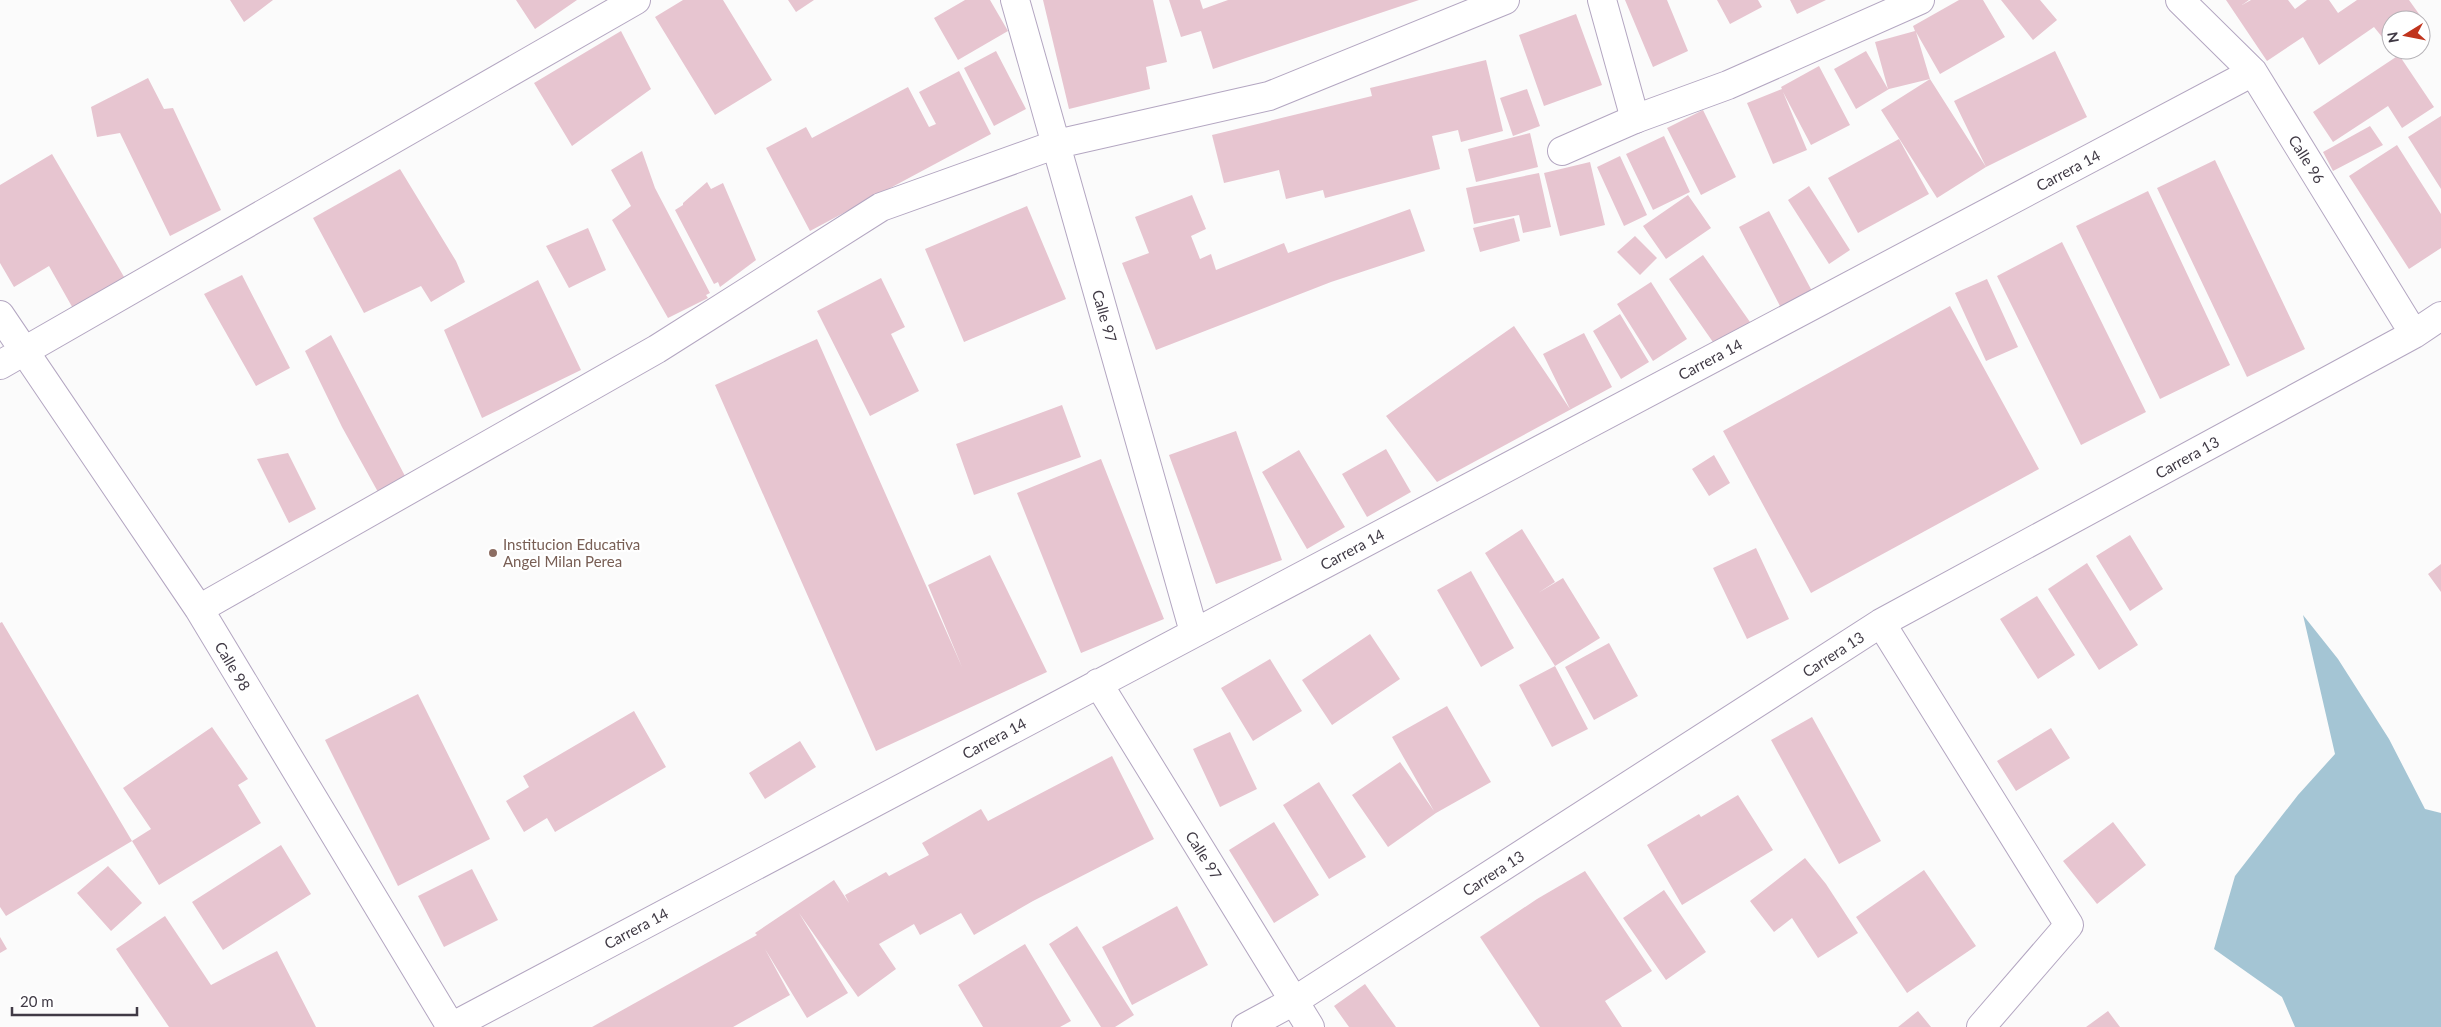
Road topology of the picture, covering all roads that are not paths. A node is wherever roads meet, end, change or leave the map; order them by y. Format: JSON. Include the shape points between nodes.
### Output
{"nodes":[{"id":1,"x":636,"y":0,"type":"edge"},
{"id":2,"x":1015,"y":0,"type":"edge"},
{"id":3,"x":1505,"y":0,"type":"edge"},
{"id":4,"x":1602,"y":0,"type":"edge"},
{"id":5,"x":1920,"y":0,"type":"edge"},
{"id":6,"x":2180,"y":0,"type":"edge"},
{"id":7,"x":2253,"y":72,"type":"junction"},
{"id":8,"x":1635,"y":119,"type":"junction"},
{"id":9,"x":1056,"y":144,"type":"junction"},
{"id":10,"x":1562,"y":151,"type":"dead end"},
{"id":11,"x":0,"y":315,"type":"edge"},
{"id":12,"x":2441,"y":316,"type":"edge"},
{"id":13,"x":2414,"y":334,"type":"junction"},
{"id":14,"x":25,"y":352,"type":"junction"},
{"id":15,"x":0,"y":365,"type":"edge"},
{"id":16,"x":199,"y":609,"type":"junction"},
{"id":17,"x":1881,"y":623,"type":"junction"},
{"id":18,"x":1194,"y":632,"type":"junction"},
{"id":19,"x":1098,"y":683,"type":"junction"},
{"id":20,"x":1294,"y":1001,"type":"junction"},
{"id":21,"x":451,"y":1027,"type":"edge"},
{"id":22,"x":1246,"y":1027,"type":"edge"},
{"id":23,"x":1310,"y":1027,"type":"edge"},
{"id":24,"x":1981,"y":1027,"type":"edge"}],
"edges":[{"from":1,"to":14,"type":"street"},
{"from":2,"to":9,"type":"street","name":"Calle 97"},
{"from":3,"to":9,"type":"street","via":[[1269,96]]},
{"from":4,"to":8,"type":"street"},
{"from":5,"to":8,"type":"street","via":[[1728,85]]},
{"from":6,"to":7,"type":"street","name":"Calle 96"},
{"from":7,"to":13,"type":"street","name":"Calle 96"},
{"from":7,"to":18,"type":"street","name":"Carrera 14"},
{"from":8,"to":10,"type":"street"},
{"from":9,"to":16,"type":"street","via":[[881,207],[657,349]]},
{"from":9,"to":18,"type":"street","name":"Calle 97"},
{"from":11,"to":14,"type":"street","name":"Calle 98"},
{"from":12,"to":13,"type":"street","name":"Carrera 13"},
{"from":13,"to":17,"type":"street","name":"Carrera 13"},
{"from":14,"to":15,"type":"street"},
{"from":14,"to":16,"type":"street","name":"Calle 98"},
{"from":16,"to":21,"type":"street","name":"Calle 98"},
{"from":17,"to":20,"type":"street","name":"Carrera 13"},
{"from":17,"to":24,"type":"street","via":[[2069,925]]},
{"from":18,"to":19,"type":"street","name":"Carrera 14"},
{"from":19,"to":20,"type":"street","name":"Calle 97"},
{"from":19,"to":21,"type":"street","name":"Carrera 14"},
{"from":20,"to":22,"type":"street","name":"Carrera 13"},
{"from":20,"to":23,"type":"street","name":"Calle 97"}]}
